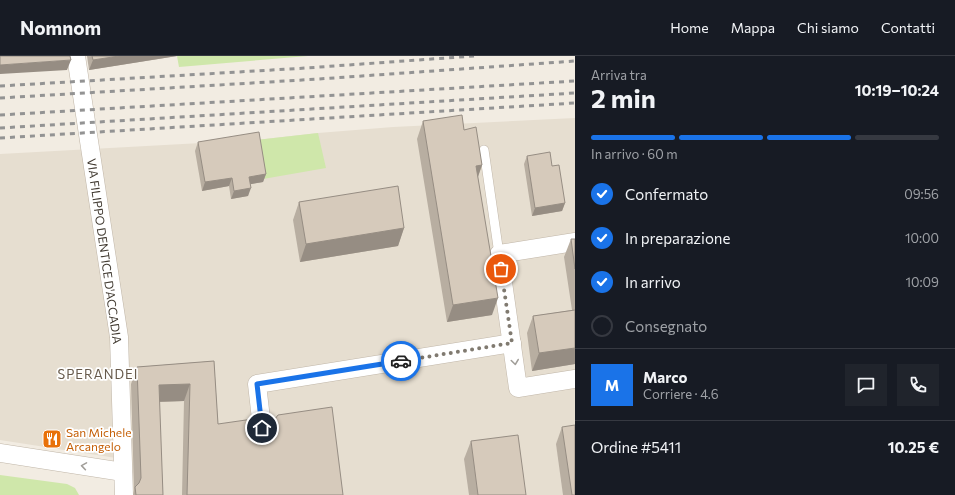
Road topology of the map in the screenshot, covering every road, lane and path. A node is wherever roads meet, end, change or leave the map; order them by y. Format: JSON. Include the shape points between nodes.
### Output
{"nodes":[{"id":1,"x":76,"y":56,"type":"edge"},
{"id":2,"x":484,"y":150,"type":"dead end"},
{"id":3,"x":575,"y":242,"type":"edge"},
{"id":4,"x":499,"y":254,"type":"junction"},
{"id":5,"x":512,"y":343,"type":"junction"},
{"id":6,"x":575,"y":378,"type":"edge"},
{"id":7,"x":262,"y":428,"type":"edge"},
{"id":8,"x":0,"y":453,"type":"edge"},
{"id":9,"x":122,"y":472,"type":"junction"},
{"id":10,"x":124,"y":495,"type":"edge"}],
"edges":[{"from":1,"to":9,"type":"street","name":"VIA FILIPPO DENTICE D'ACCADIA","via":[[119,337]]},
{"from":2,"to":4,"type":"lane"},
{"from":3,"to":4,"type":"street"},
{"from":4,"to":5,"type":"street"},
{"from":5,"to":6,"type":"street","one_way":true,"via":[[518,388]]},
{"from":5,"to":7,"type":"street","via":[[257,384]]},
{"from":9,"to":8,"type":"street","one_way":true},
{"from":9,"to":10,"type":"street","name":"VIA FILIPPO DENTICE D'ACCADIA"}]}
